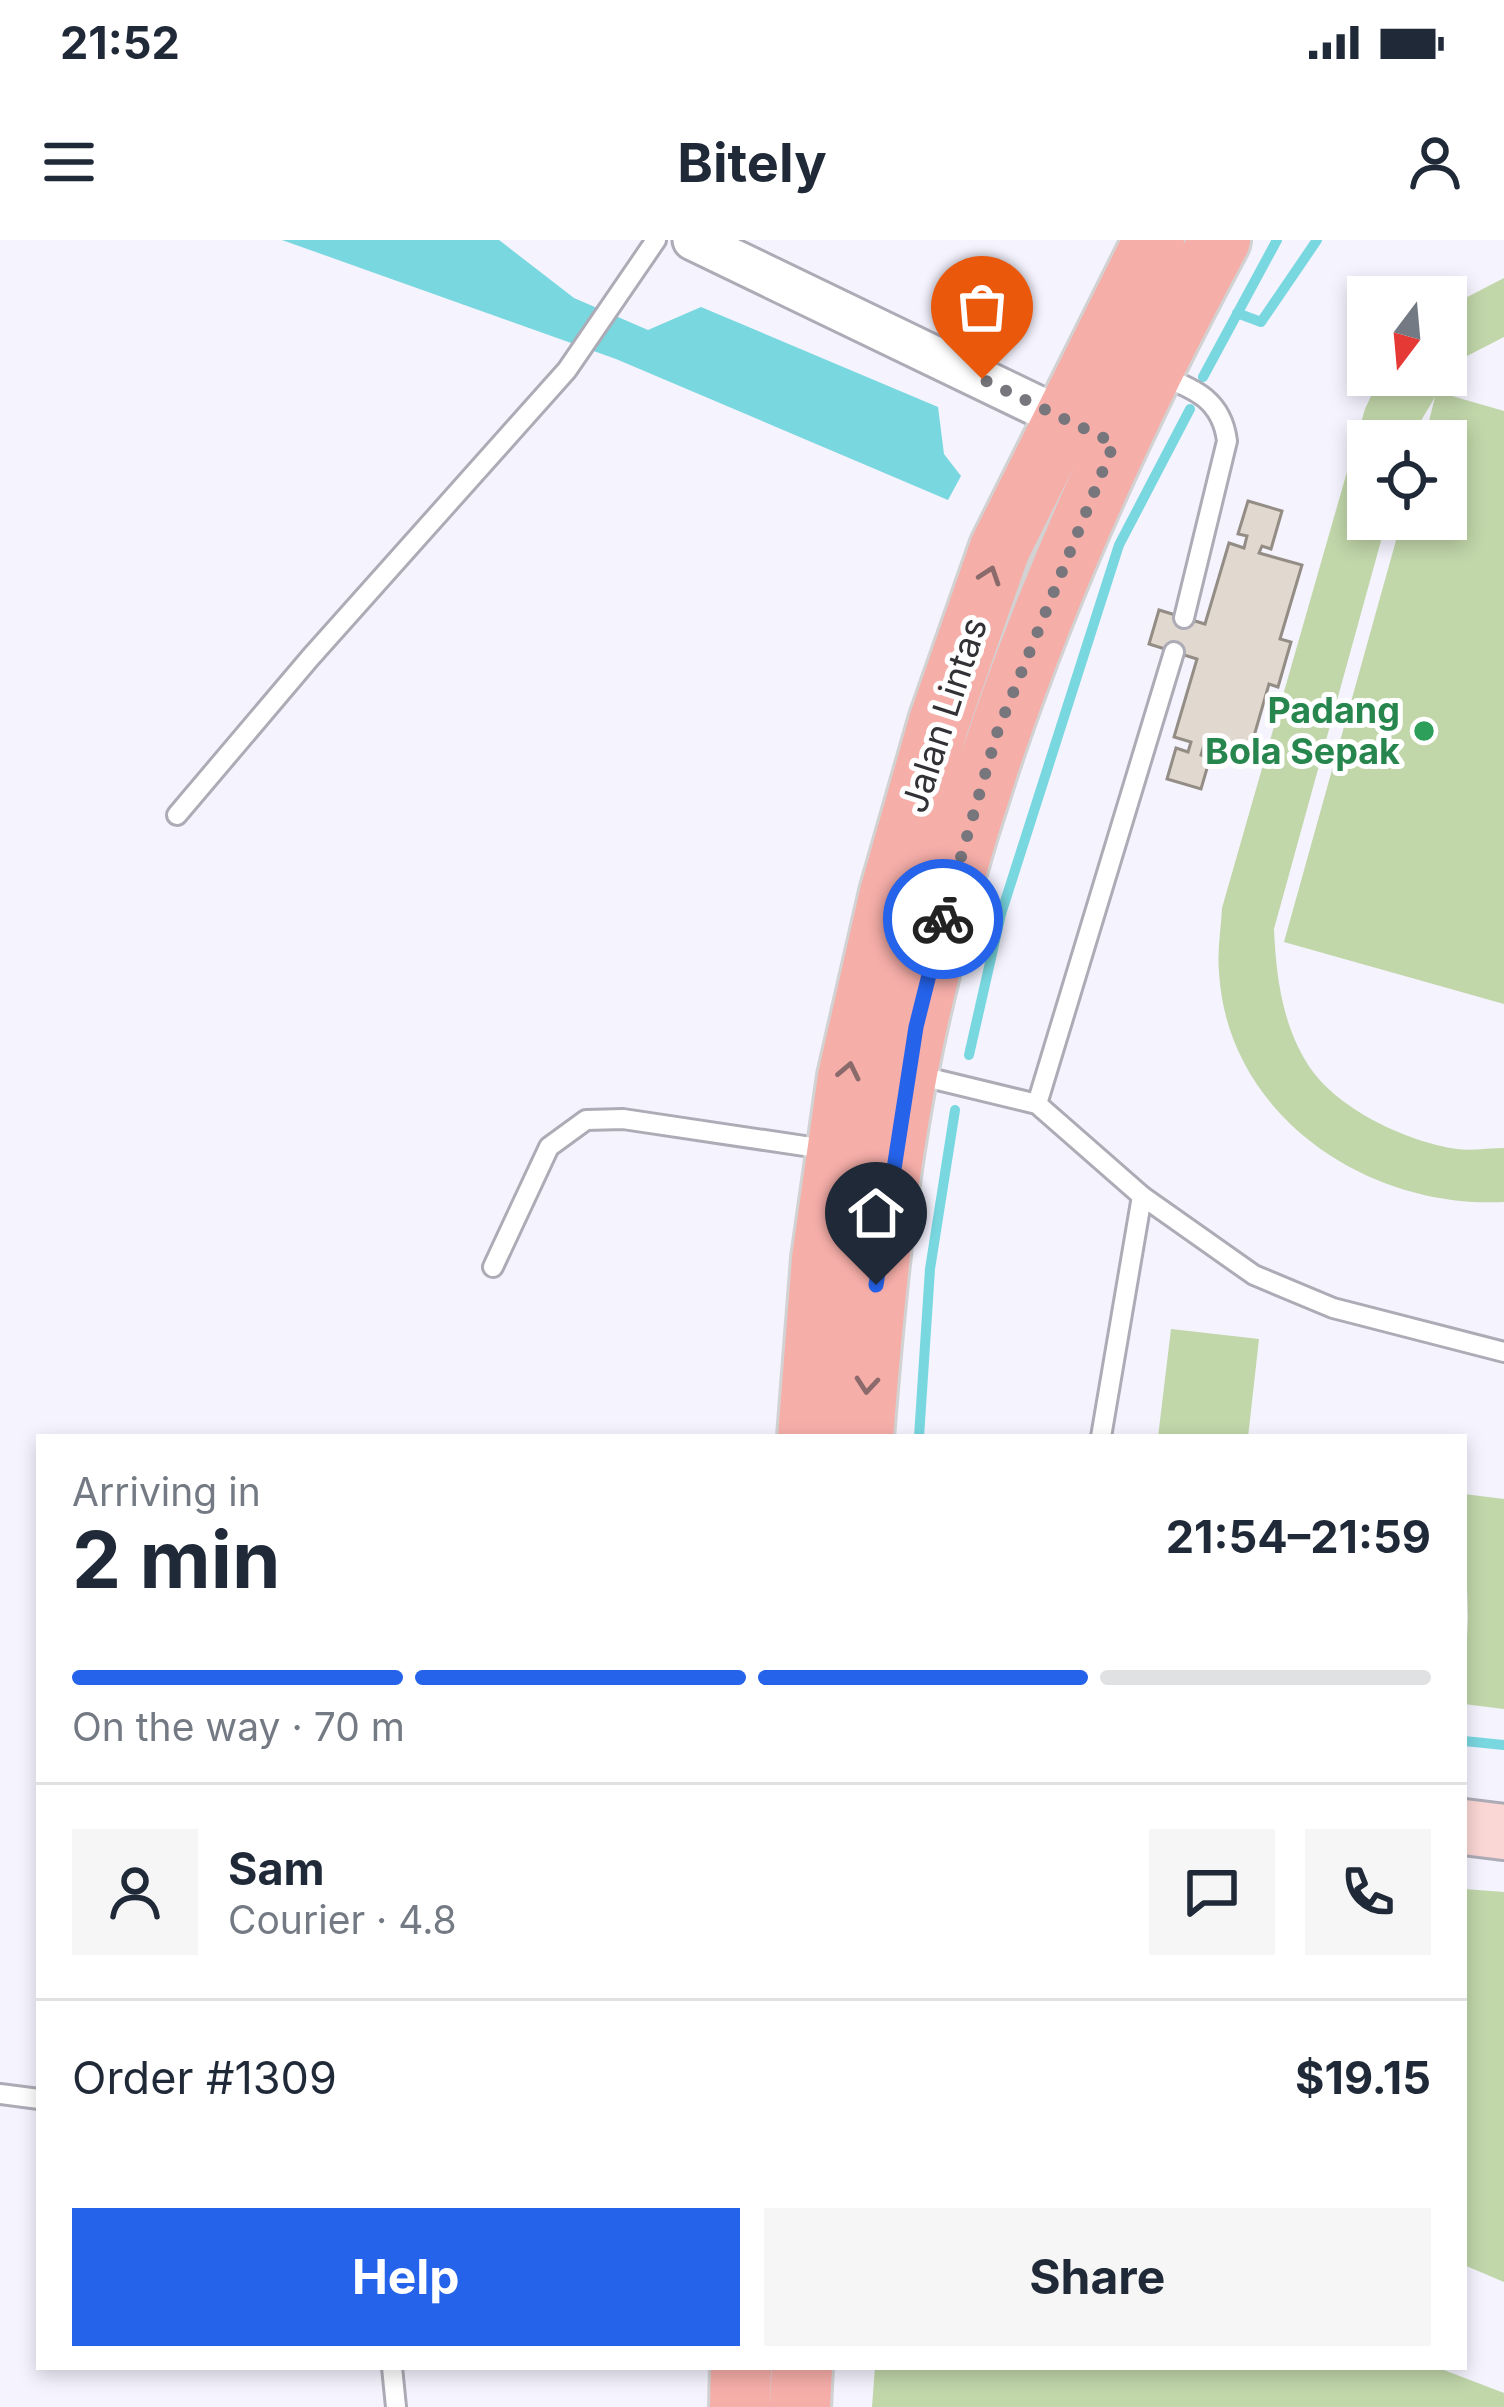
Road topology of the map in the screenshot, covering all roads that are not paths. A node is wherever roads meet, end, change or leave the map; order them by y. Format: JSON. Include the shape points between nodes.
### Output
{"nodes":[{"id":1,"x":656,"y":240,"type":"edge"},
{"id":2,"x":693,"y":240,"type":"edge"},
{"id":3,"x":1154,"y":240,"type":"edge"},
{"id":4,"x":1220,"y":240,"type":"edge"},
{"id":5,"x":1150,"y":373,"type":"junction"},
{"id":6,"x":1088,"y":432,"type":"junction"},
{"id":7,"x":1184,"y":618,"type":"dead end"},
{"id":8,"x":1174,"y":652,"type":"dead end"},
{"id":9,"x":177,"y":815,"type":"dead end"},
{"id":10,"x":908,"y":1073,"type":"junction"},
{"id":11,"x":1037,"y":1104,"type":"junction"},
{"id":12,"x":836,"y":1151,"type":"junction"},
{"id":13,"x":1142,"y":1196,"type":"junction"},
{"id":14,"x":493,"y":1267,"type":"dead end"},
{"id":15,"x":1504,"y":1352,"type":"edge"},
{"id":16,"x":808,"y":1434,"type":"edge"},
{"id":17,"x":863,"y":1434,"type":"edge"},
{"id":18,"x":1102,"y":1434,"type":"edge"},
{"id":19,"x":1467,"y":1827,"type":"edge"},
{"id":20,"x":1504,"y":1832,"type":"edge"},
{"id":21,"x":0,"y":2094,"type":"edge"},
{"id":22,"x":36,"y":2098,"type":"edge"},
{"id":23,"x":392,"y":2370,"type":"edge"},
{"id":24,"x":741,"y":2370,"type":"edge"},
{"id":25,"x":802,"y":2370,"type":"edge"},
{"id":26,"x":396,"y":2407,"type":"edge"},
{"id":27,"x":740,"y":2407,"type":"edge"},
{"id":28,"x":800,"y":2407,"type":"edge"}],
"edges":[{"from":1,"to":9,"type":"lane","via":[[567,370]]},
{"from":2,"to":6,"type":"street"},
{"from":3,"to":6,"type":"main road","name":"Jalan Lintas"},
{"from":4,"to":5,"type":"main road","name":"Jalan Lintas"},
{"from":5,"to":6,"type":"main road","name":"Jalan Lintas"},
{"from":5,"to":7,"type":"lane","via":[[1207,397],[1225,424],[1226,460]]},
{"from":6,"to":10,"type":"main road","name":"Jalan Lintas","via":[[954,875]]},
{"from":12,"to":6,"type":"main road","name":"Jalan Lintas","one_way":true,"via":[[890,893],[939,722],[1000,548]]},
{"from":8,"to":11,"type":"lane"},
{"from":10,"to":11,"type":"lane"},
{"from":10,"to":17,"type":"main road","name":"Jalan Lintas","one_way":true},
{"from":11,"to":13,"type":"lane"},
{"from":12,"to":14,"type":"lane","via":[[586,1120],[549,1147]]},
{"from":12,"to":16,"type":"main road","name":"Jalan Lintas"},
{"from":13,"to":15,"type":"lane","via":[[1255,1276],[1334,1308]]},
{"from":13,"to":18,"type":"lane"},
{"from":19,"to":20,"type":"main road"},
{"from":21,"to":22,"type":"lane"},
{"from":23,"to":26,"type":"lane"},
{"from":24,"to":27,"type":"main road"},
{"from":25,"to":28,"type":"main road"}]}
